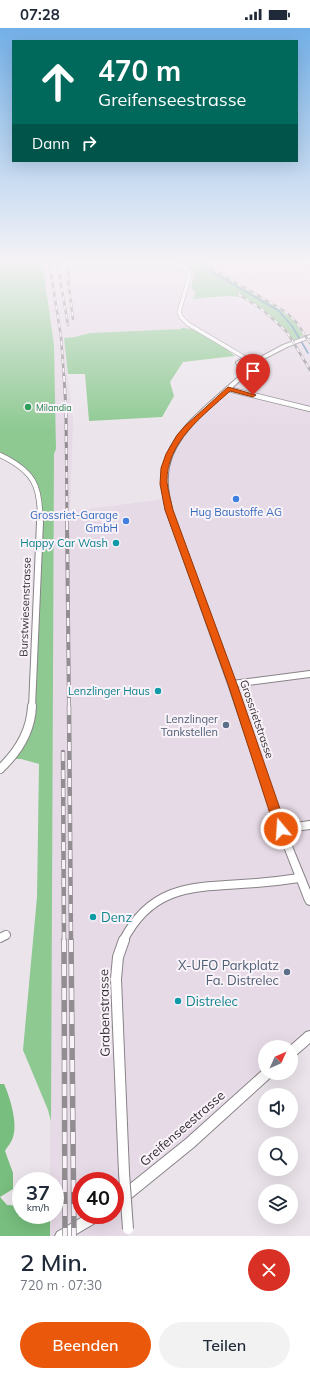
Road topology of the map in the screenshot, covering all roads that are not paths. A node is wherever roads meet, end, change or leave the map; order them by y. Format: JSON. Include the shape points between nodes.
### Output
{"nodes":[{"id":1,"x":181,"y":317,"type":"edge"},
{"id":2,"x":310,"y":336,"type":"edge"},
{"id":3,"x":232,"y":350,"type":"junction"},
{"id":4,"x":247,"y":359,"type":"junction"},
{"id":5,"x":240,"y":360,"type":"junction"},
{"id":6,"x":256,"y":361,"type":"junction"},
{"id":7,"x":247,"y":368,"type":"junction"},
{"id":8,"x":228,"y":389,"type":"junction"},
{"id":9,"x":310,"y":409,"type":"edge"},
{"id":10,"x":0,"y":455,"type":"edge"},
{"id":11,"x":310,"y":674,"type":"edge"},
{"id":12,"x":232,"y":684,"type":"junction"},
{"id":13,"x":0,"y":769,"type":"edge"},
{"id":14,"x":310,"y":825,"type":"edge"},
{"id":15,"x":281,"y":829,"type":"junction"},
{"id":16,"x":299,"y":878,"type":"junction"},
{"id":17,"x":310,"y":901,"type":"edge"},
{"id":18,"x":310,"y":1036,"type":"edge"},
{"id":19,"x":298,"y":1046,"type":"edge"},
{"id":20,"x":259,"y":1080,"type":"edge"},
{"id":21,"x":124,"y":1197,"type":"edge"},
{"id":22,"x":82,"y":1224,"type":"edge"},
{"id":23,"x":128,"y":1232,"type":"edge"},
{"id":24,"x":61,"y":1236,"type":"edge"}],
"edges":[{"from":1,"to":3,"type":"street"},
{"from":2,"to":6,"type":"street"},
{"from":3,"to":4,"type":"street"},
{"from":3,"to":5,"type":"street"},
{"from":4,"to":5,"type":"street"},
{"from":4,"to":6,"type":"street"},
{"from":5,"to":7,"type":"street","via":[[238,364]]},
{"from":6,"to":7,"type":"street","via":[[258,365]]},
{"from":7,"to":8,"type":"street"},
{"from":8,"to":9,"type":"street"},
{"from":8,"to":12,"type":"street","name":"Grossrietstrasse","via":[[180,436],[169,454],[164,475],[164,491]]},
{"from":10,"to":13,"type":"street","name":"Burstwiesenstrasse","via":[[27,470],[38,489],[40,511],[32,713],[21,744]]},
{"from":11,"to":12,"type":"street"},
{"from":12,"to":15,"type":"street","name":"Grossrietstrasse"},
{"from":14,"to":15,"type":"street"},
{"from":15,"to":16,"type":"street","name":"Grossrietstrasse"},
{"from":16,"to":17,"type":"street","name":"Grossrietstrasse"},
{"from":16,"to":23,"type":"street","name":"Grabenstrasse","bridge":true,"via":[[178,891],[140,915],[125,937],[116,971],[116,995]]},
{"from":18,"to":19,"type":"street"},
{"from":20,"to":21,"type":"street","name":"Greifenseestrasse","via":[[190,1143]]},
{"from":22,"to":24,"type":"street"}]}
